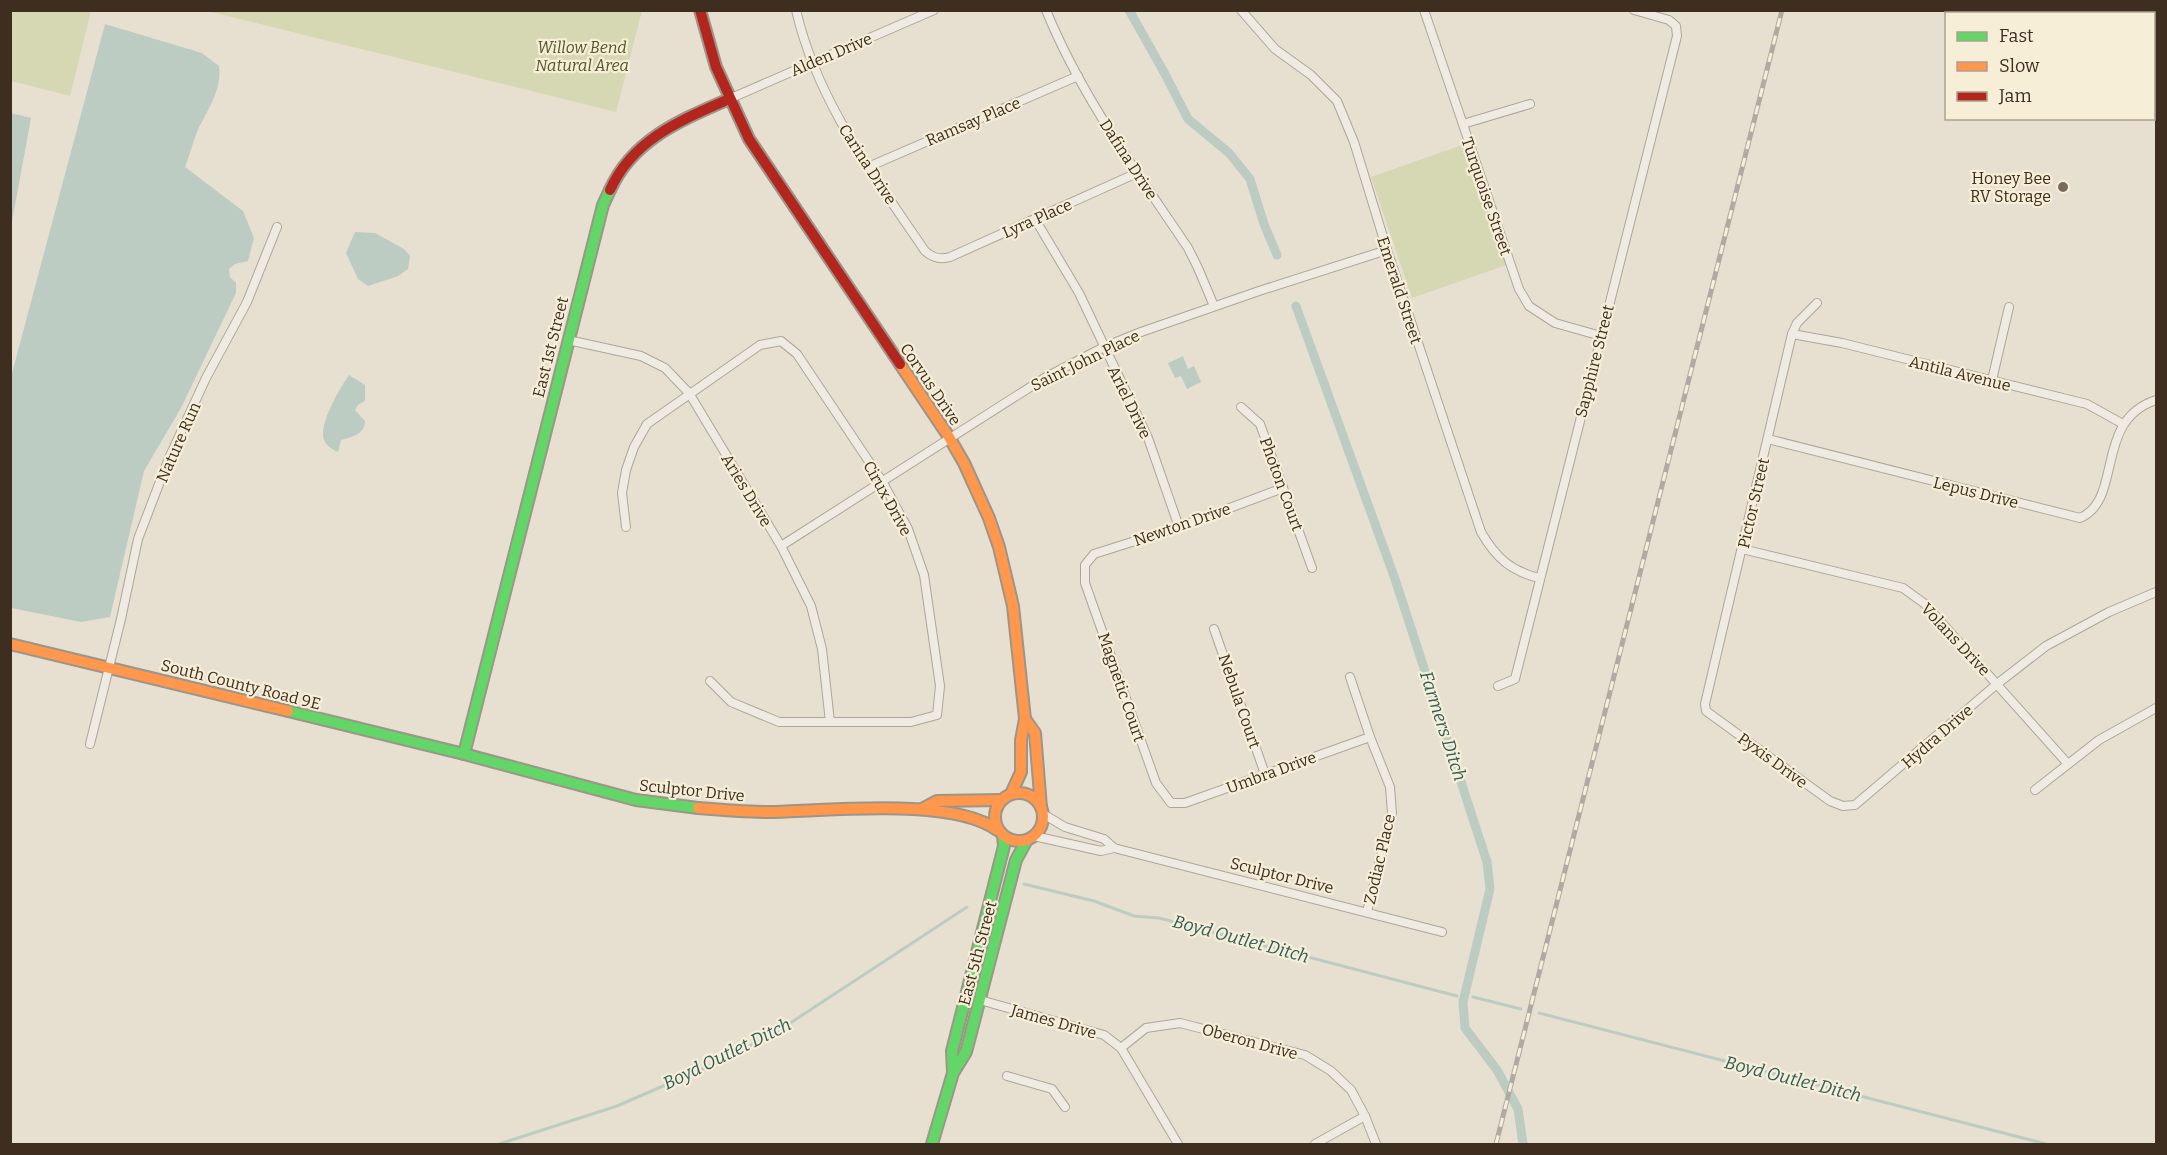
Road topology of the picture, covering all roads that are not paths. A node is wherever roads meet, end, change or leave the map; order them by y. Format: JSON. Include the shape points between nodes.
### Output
{"nodes":[{"id":1,"x":700,"y":10,"type":"edge"},
{"id":2,"x":796,"y":10,"type":"edge"},
{"id":3,"x":934,"y":10,"type":"edge"},
{"id":4,"x":1046,"y":10,"type":"edge"},
{"id":5,"x":1241,"y":10,"type":"edge"},
{"id":6,"x":1424,"y":10,"type":"edge"},
{"id":7,"x":1634,"y":11,"type":"edge"},
{"id":8,"x":812,"y":62,"type":"junction"},
{"id":9,"x":1078,"y":76,"type":"junction"},
{"id":10,"x":729,"y":99,"type":"junction"},
{"id":11,"x":1530,"y":104,"type":"dead end"},
{"id":12,"x":1463,"y":124,"type":"junction"},
{"id":13,"x":868,"y":167,"type":"junction"},
{"id":14,"x":1137,"y":173,"type":"junction"},
{"id":15,"x":1035,"y":219,"type":"junction"},
{"id":16,"x":278,"y":227,"type":"dead end"},
{"id":17,"x":1387,"y":250,"type":"junction"},
{"id":18,"x":936,"y":258,"type":"joint"},
{"id":19,"x":1817,"y":303,"type":"dead end"},
{"id":20,"x":1214,"y":306,"type":"junction"},
{"id":21,"x":2009,"y":307,"type":"dead end"},
{"id":22,"x":1792,"y":334,"type":"junction"},
{"id":23,"x":1601,"y":336,"type":"junction"},
{"id":24,"x":567,"y":340,"type":"junction"},
{"id":25,"x":1104,"y":347,"type":"junction"},
{"id":26,"x":1992,"y":380,"type":"junction"},
{"id":27,"x":689,"y":393,"type":"junction"},
{"id":28,"x":2157,"y":400,"type":"edge"},
{"id":29,"x":1241,"y":407,"type":"dead end"},
{"id":30,"x":2123,"y":424,"type":"junction"},
{"id":31,"x":949,"y":437,"type":"junction"},
{"id":32,"x":1768,"y":439,"type":"junction"},
{"id":33,"x":882,"y":481,"type":"junction"},
{"id":34,"x":1283,"y":488,"type":"junction"},
{"id":35,"x":626,"y":527,"type":"dead end"},
{"id":36,"x":1179,"y":527,"type":"junction"},
{"id":37,"x":781,"y":546,"type":"junction"},
{"id":38,"x":1742,"y":549,"type":"junction"},
{"id":39,"x":1085,"y":565,"type":"joint"},
{"id":40,"x":1312,"y":568,"type":"dead end"},
{"id":41,"x":1539,"y":578,"type":"junction"},
{"id":42,"x":2157,"y":592,"type":"edge"},
{"id":43,"x":1214,"y":629,"type":"dead end"},
{"id":44,"x":10,"y":644,"type":"edge"},
{"id":45,"x":110,"y":668,"type":"junction"},
{"id":46,"x":1350,"y":677,"type":"dead end"},
{"id":47,"x":710,"y":681,"type":"dead end"},
{"id":48,"x":1998,"y":684,"type":"junction"},
{"id":49,"x":1498,"y":686,"type":"dead end"},
{"id":50,"x":2157,"y":708,"type":"edge"},
{"id":51,"x":1706,"y":711,"type":"joint"},
{"id":52,"x":1025,"y":719,"type":"junction"},
{"id":53,"x":830,"y":722,"type":"junction"},
{"id":54,"x":1370,"y":737,"type":"junction"},
{"id":55,"x":90,"y":744,"type":"dead end"},
{"id":56,"x":464,"y":754,"type":"junction"},
{"id":57,"x":2068,"y":764,"type":"junction"},
{"id":58,"x":1265,"y":774,"type":"junction"},
{"id":59,"x":2035,"y":790,"type":"dead end"},
{"id":60,"x":1006,"y":797,"type":"junction"},
{"id":61,"x":1171,"y":803,"type":"joint"},
{"id":62,"x":1843,"y":806,"type":"joint"},
{"id":63,"x":922,"y":809,"type":"junction"},
{"id":64,"x":1042,"y":811,"type":"junction"},
{"id":65,"x":1000,"y":833,"type":"junction"},
{"id":66,"x":1030,"y":838,"type":"junction"},
{"id":67,"x":1114,"y":848,"type":"junction"},
{"id":68,"x":1367,"y":912,"type":"junction"},
{"id":69,"x":1442,"y":932,"type":"dead end"},
{"id":70,"x":980,"y":1000,"type":"junction"},
{"id":71,"x":1121,"y":1048,"type":"junction"},
{"id":72,"x":953,"y":1073,"type":"junction"},
{"id":73,"x":1007,"y":1076,"type":"dead end"},
{"id":74,"x":1065,"y":1107,"type":"dead end"},
{"id":75,"x":1365,"y":1116,"type":"junction"},
{"id":76,"x":932,"y":1144,"type":"edge"},
{"id":77,"x":1178,"y":1144,"type":"edge"},
{"id":78,"x":1314,"y":1144,"type":"edge"},
{"id":79,"x":1376,"y":1144,"type":"edge"}],
"edges":[{"from":1,"to":10,"type":"street"},
{"from":2,"to":8,"type":"street","name":"Carina Drive"},
{"from":3,"to":8,"type":"street","name":"Alden Drive"},
{"from":4,"to":9,"type":"street","name":"Dafina Drive"},
{"from":5,"to":17,"type":"street","name":"Emerald Street","via":[[1275,49],[1337,100]]},
{"from":6,"to":12,"type":"street","name":"Turquoise Street"},
{"from":7,"to":23,"type":"street","name":"Sapphire Street","via":[[1669,20],[1676,26],[1677,36]]},
{"from":8,"to":10,"type":"street","name":"Alden Drive"},
{"from":8,"to":13,"type":"street","name":"Carina Drive","via":[[841,123]]},
{"from":9,"to":13,"type":"street","name":"Ramsay Place"},
{"from":9,"to":14,"type":"street","name":"Dafina Drive"},
{"from":10,"to":24,"type":"street","name":"East 1st Street","via":[[652,136],[620,170],[603,205]]},
{"from":10,"to":31,"type":"street","name":"Corvus Drive","via":[[759,156]]},
{"from":11,"to":12,"type":"street"},
{"from":12,"to":23,"type":"street","name":"Turquoise Street","via":[[1519,289],[1529,306],[1555,323]]},
{"from":13,"to":18,"type":"street","name":"Carina Drive","via":[[926,251]]},
{"from":14,"to":15,"type":"street","name":"Lyra Place"},
{"from":14,"to":20,"type":"street","name":"Dafina Drive","via":[[1188,248]]},
{"from":15,"to":18,"type":"street","name":"Lyra Place","via":[[950,257]]},
{"from":15,"to":25,"type":"street","name":"Ariel Drive","via":[[1074,284]]},
{"from":16,"to":45,"type":"street","name":"Nature Run","via":[[247,302],[169,458],[138,539]]},
{"from":17,"to":20,"type":"street","name":"Saint John Place"},
{"from":17,"to":41,"type":"street","name":"Emerald Street","via":[[1481,532],[1503,561],[1521,574]]},
{"from":19,"to":22,"type":"street","name":"Pictor Street","via":[[1797,323]]},
{"from":20,"to":25,"type":"street","name":"Saint John Place"},
{"from":21,"to":26,"type":"street"},
{"from":22,"to":26,"type":"street","name":"Antila Avenue"},
{"from":22,"to":32,"type":"street","name":"Pictor Street"},
{"from":23,"to":41,"type":"street","name":"Sapphire Street"},
{"from":24,"to":27,"type":"street","name":"Aries Drive","via":[[641,357],[665,368]]},
{"from":24,"to":56,"type":"street","name":"East 1st Street"},
{"from":25,"to":31,"type":"street","name":"Saint John Place","via":[[1046,377]]},
{"from":25,"to":36,"type":"street","name":"Ariel Drive","via":[[1148,438]]},
{"from":26,"to":30,"type":"street","name":"Antila Avenue","via":[[2087,404]]},
{"from":27,"to":33,"type":"street","name":"Cirux Drive","via":[[760,345],[781,341],[797,354]]},
{"from":27,"to":35,"type":"street","via":[[647,424],[633,447],[622,493]]},
{"from":27,"to":37,"type":"street","name":"Aries Drive"},
{"from":28,"to":30,"type":"street","via":[[2146,403]]},
{"from":29,"to":34,"type":"street","name":"Photon Court","via":[[1260,424]]},
{"from":30,"to":32,"type":"street","name":"Lepus Drive","via":[[2100,500],[2091,513],[2080,518]]},
{"from":31,"to":33,"type":"street","name":"Saint John Place"},
{"from":31,"to":52,"type":"street","name":"Corvus Drive","via":[[978,490],[999,547],[1013,606]]},
{"from":32,"to":38,"type":"street","name":"Pictor Street"},
{"from":33,"to":37,"type":"street","name":"Saint John Place"},
{"from":33,"to":53,"type":"street","name":"Cirux Drive","via":[[908,529],[924,575],[940,686],[936,715],[911,722]]},
{"from":34,"to":36,"type":"street","name":"Newton Drive"},
{"from":34,"to":40,"type":"street","name":"Photon Court"},
{"from":36,"to":39,"type":"street","name":"Newton Drive","via":[[1094,554]]},
{"from":37,"to":53,"type":"street","name":"Aries Drive","via":[[810,606],[822,649]]},
{"from":38,"to":48,"type":"street","name":"Volans Drive","via":[[1903,588],[1925,604]]},
{"from":38,"to":51,"type":"street","name":"Pictor Street"},
{"from":39,"to":61,"type":"street","name":"Magnetic Court","via":[[1085,583],[1156,783]]},
{"from":41,"to":49,"type":"street","name":"Sapphire Street","via":[[1515,679]]},
{"from":42,"to":48,"type":"street","name":"Hydra Drive","via":[[2109,612],[2046,646]]},
{"from":43,"to":58,"type":"street","name":"Nebula Court"},
{"from":44,"to":45,"type":"street","name":"South County Road 9E"},
{"from":45,"to":55,"type":"street","name":"Nature Run"},
{"from":45,"to":56,"type":"street","name":"South County Road 9E"},
{"from":46,"to":54,"type":"street","name":"Zodiac Place"},
{"from":47,"to":53,"type":"street","via":[[731,702],[779,722]]},
{"from":48,"to":57,"type":"street","name":"Volans Drive"},
{"from":48,"to":62,"type":"street","name":"Hydra Drive","via":[[1855,806]]},
{"from":50,"to":57,"type":"street","via":[[2099,740]]},
{"from":51,"to":62,"type":"street","name":"Pyxis Drive","via":[[1830,801]]},
{"from":52,"to":60,"type":"street","name":"Corvus Drive","via":[[1021,772]]},
{"from":52,"to":64,"type":"street","name":"Corvus Drive","via":[[1035,733]]},
{"from":54,"to":58,"type":"street","name":"Umbra Drive"},
{"from":54,"to":68,"type":"street","name":"Zodiac Place","via":[[1390,787],[1392,813]]},
{"from":56,"to":63,"type":"street","name":"Sculptor Drive","via":[[636,800],[669,805],[768,812]]},
{"from":57,"to":59,"type":"street"},
{"from":58,"to":61,"type":"street","name":"Umbra Drive","via":[[1185,803]]},
{"from":60,"to":63,"type":"street","name":"Sculptor Drive","via":[[937,801]]},
{"from":60,"to":64,"type":"street","via":[[1025,793],[1032,796]]},
{"from":60,"to":65,"type":"street","via":[[994,814]]},
{"from":63,"to":65,"type":"street","name":"Sculptor Drive","via":[[973,816],[990,823]]},
{"from":64,"to":66,"type":"street","via":[[1043,822]]},
{"from":64,"to":67,"type":"street","name":"Sculptor Drive","via":[[1065,827],[1104,839]]},
{"from":65,"to":66,"type":"street","via":[[1019,842]]},
{"from":65,"to":72,"type":"street","name":"East 5th Street","via":[[1004,846],[952,1051]]},
{"from":66,"to":67,"type":"street","name":"Sculptor Drive","via":[[1101,851]]},
{"from":66,"to":70,"type":"street","name":"East 5th Street","via":[[1016,860]]},
{"from":67,"to":68,"type":"street","name":"Sculptor Drive"},
{"from":68,"to":69,"type":"street","name":"Sculptor Drive"},
{"from":70,"to":71,"type":"street","name":"James Drive","via":[[1104,1035]]},
{"from":70,"to":72,"type":"street","name":"East 5th Street","via":[[966,1052]]},
{"from":71,"to":75,"type":"street","name":"Oberon Drive","via":[[1146,1028],[1180,1023],[1305,1055],[1331,1071],[1351,1090]]},
{"from":71,"to":77,"type":"street","name":"James Drive"},
{"from":72,"to":76,"type":"street","name":"East 5th Street"},
{"from":73,"to":74,"type":"street","via":[[1052,1089]]},
{"from":75,"to":78,"type":"street"},
{"from":75,"to":79,"type":"street","name":"Oberon Drive"}]}
